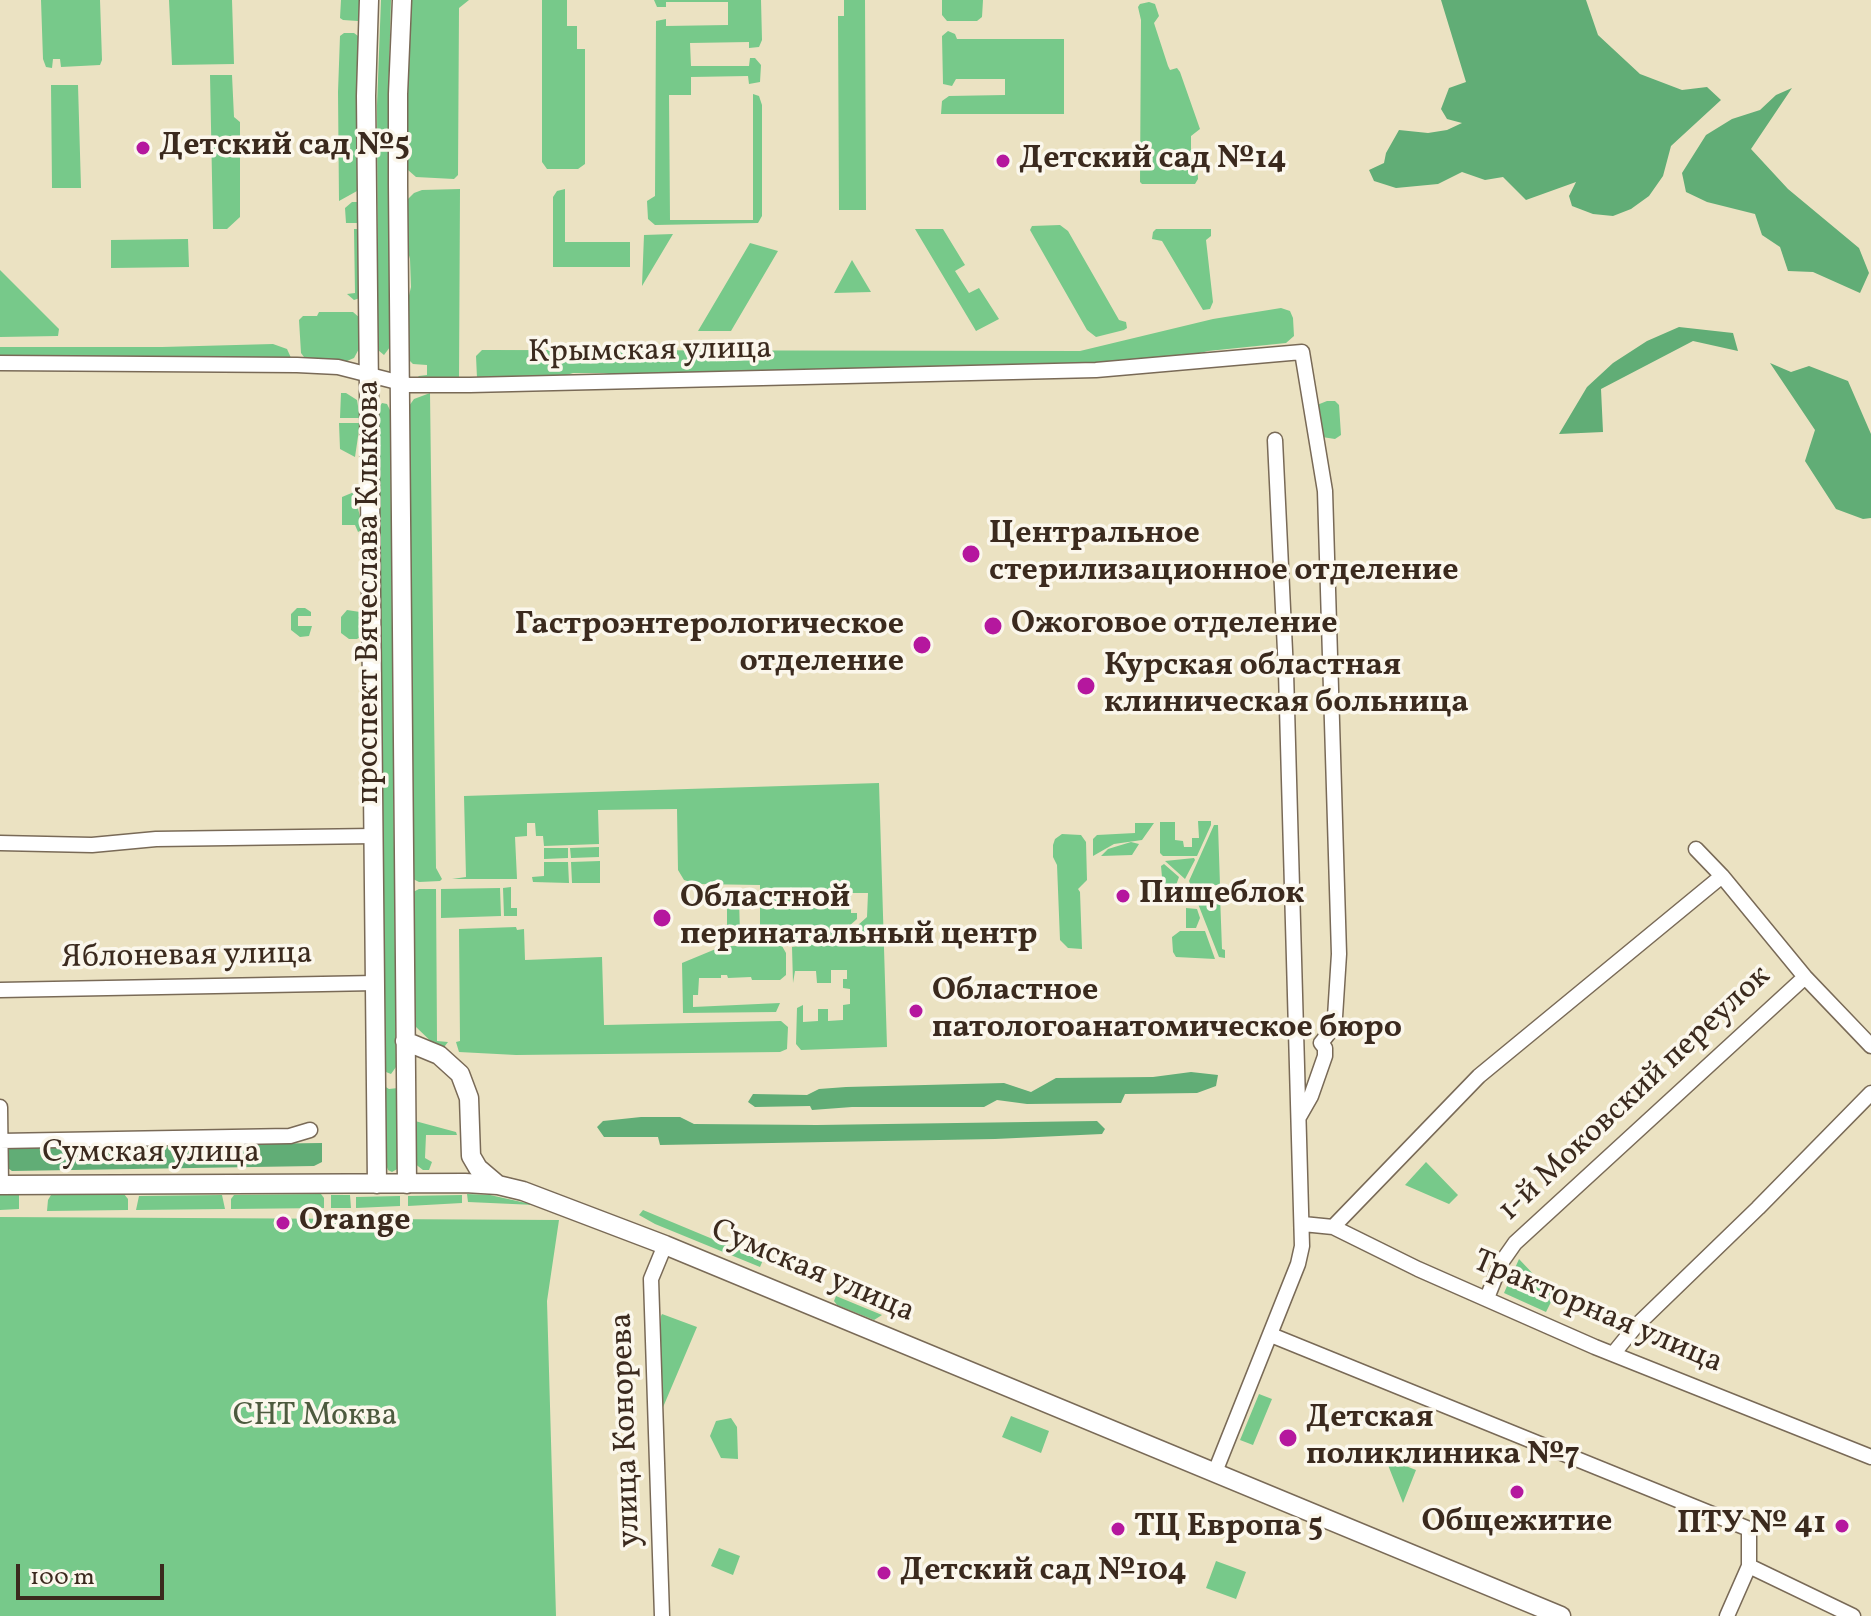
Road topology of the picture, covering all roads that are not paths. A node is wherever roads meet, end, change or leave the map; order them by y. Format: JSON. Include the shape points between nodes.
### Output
{"nodes":[{"id":1,"x":369,"y":0,"type":"edge"},
{"id":2,"x":402,"y":0,"type":"edge"},
{"id":3,"x":370,"y":355,"type":"junction"},
{"id":4,"x":399,"y":356,"type":"junction"},
{"id":5,"x":0,"y":363,"type":"edge"},
{"id":6,"x":370,"y":377,"type":"junction"},
{"id":7,"x":399,"y":383,"type":"junction"},
{"id":8,"x":399,"y":409,"type":"junction"},
{"id":9,"x":371,"y":410,"type":"junction"},
{"id":10,"x":1275,"y":440,"type":"dead end"},
{"id":11,"x":374,"y":836,"type":"junction"},
{"id":12,"x":0,"y":843,"type":"edge"},
{"id":13,"x":1696,"y":849,"type":"dead end"},
{"id":14,"x":1722,"y":876,"type":"junction"},
{"id":15,"x":1805,"y":977,"type":"junction"},
{"id":16,"x":376,"y":983,"type":"junction"},
{"id":17,"x":0,"y":990,"type":"edge"},
{"id":18,"x":405,"y":1041,"type":"junction"},
{"id":19,"x":1321,"y":1043,"type":"junction"},
{"id":20,"x":1871,"y":1046,"type":"edge"},
{"id":21,"x":1297,"y":1051,"type":"junction"},
{"id":22,"x":405,"y":1065,"type":"junction"},
{"id":23,"x":376,"y":1067,"type":"junction"},
{"id":24,"x":1871,"y":1093,"type":"edge"},
{"id":25,"x":0,"y":1107,"type":"edge"},
{"id":26,"x":1299,"y":1117,"type":"junction"},
{"id":27,"x":310,"y":1130,"type":"dead end"},
{"id":28,"x":0,"y":1141,"type":"edge"},
{"id":29,"x":377,"y":1184,"type":"junction"},
{"id":30,"x":407,"y":1184,"type":"junction"},
{"id":31,"x":0,"y":1185,"type":"edge"},
{"id":32,"x":498,"y":1185,"type":"junction"},
{"id":33,"x":1303,"y":1224,"type":"junction"},
{"id":34,"x":1333,"y":1227,"type":"junction"},
{"id":35,"x":665,"y":1245,"type":"junction"},
{"id":36,"x":1487,"y":1298,"type":"junction"},
{"id":37,"x":1271,"y":1335,"type":"junction"},
{"id":38,"x":1613,"y":1354,"type":"junction"},
{"id":39,"x":1871,"y":1457,"type":"edge"},
{"id":40,"x":1215,"y":1472,"type":"junction"},
{"id":41,"x":1749,"y":1566,"type":"junction"},
{"id":42,"x":662,"y":1616,"type":"edge"},
{"id":43,"x":1561,"y":1616,"type":"edge"},
{"id":44,"x":1727,"y":1616,"type":"edge"},
{"id":45,"x":1853,"y":1616,"type":"edge"}],
"edges":[{"from":1,"to":3,"type":"main road","name":"проспект Вячеслава Клыкова"},
{"from":2,"to":4,"type":"main road","name":"проспект Вячеслава Клыкова"},
{"from":3,"to":4,"type":"main road","via":[[375,366],[387,369]]},
{"from":3,"to":6,"type":"main road","name":"проспект Вячеслава Клыкова"},
{"from":4,"to":7,"type":"main road","name":"проспект Вячеслава Клыкова"},
{"from":5,"to":6,"type":"street","name":"Крымская улица","via":[[297,365],[338,367]]},
{"from":6,"to":7,"type":"street","name":"Крымская улица"},
{"from":6,"to":9,"type":"main road","name":"проспект Вячеслава Клыкова"},
{"from":7,"to":8,"type":"main road","name":"проспект Вячеслава Клыкова"},
{"from":7,"to":19,"type":"street","name":"Крымская улица","via":[[1035,372],[1302,352],[1325,491],[1339,954],[1335,1017]]},
{"from":8,"to":9,"type":"main road","via":[[394,398],[385,395],[376,398]]},
{"from":8,"to":18,"type":"main road","name":"проспект Вячеслава Клыкова"},
{"from":9,"to":11,"type":"main road","name":"проспект Вячеслава Клыкова"},
{"from":10,"to":21,"type":"street"},
{"from":11,"to":12,"type":"street"},
{"from":11,"to":16,"type":"main road","name":"проспект Вячеслава Клыкова"},
{"from":13,"to":14,"type":"street"},
{"from":14,"to":15,"type":"street"},
{"from":14,"to":34,"type":"street","via":[[1479,1076]]},
{"from":15,"to":20,"type":"street"},
{"from":15,"to":36,"type":"street","name":"1-й Моковский переулок","via":[[1515,1243]]},
{"from":16,"to":17,"type":"street","name":"Яблоневая улица"},
{"from":16,"to":23,"type":"main road","name":"проспект Вячеслава Клыкова"},
{"from":18,"to":22,"type":"main road","name":"проспект Вячеслава Клыкова"},
{"from":18,"to":32,"type":"main road","via":[[439,1055],[460,1074],[469,1098],[471,1156]]},
{"from":19,"to":21,"type":"street","via":[[1311,1041]]},
{"from":19,"to":26,"type":"street","via":[[1325,1056]]},
{"from":21,"to":26,"type":"street"},
{"from":22,"to":23,"type":"main road","via":[[399,1077],[389,1080]]},
{"from":22,"to":30,"type":"main road","name":"проспект Вячеслава Клыкова"},
{"from":23,"to":29,"type":"main road","name":"проспект Вячеслава Клыкова"},
{"from":24,"to":38,"type":"street"},
{"from":25,"to":28,"type":"street"},
{"from":26,"to":33,"type":"street"},
{"from":27,"to":28,"type":"street","name":"Сумская улица","via":[[290,1136]]},
{"from":28,"to":31,"type":"street"},
{"from":29,"to":30,"type":"main road","name":"Сумская улица"},
{"from":29,"to":31,"type":"main road","name":"Сумская улица"},
{"from":30,"to":32,"type":"main road","name":"Сумская улица"},
{"from":32,"to":35,"type":"main road","name":"Сумская улица","via":[[544,1197]]},
{"from":33,"to":34,"type":"street","name":"Тракторная улица"},
{"from":33,"to":37,"type":"street","via":[[1298,1264]]},
{"from":34,"to":36,"type":"street","name":"Тракторная улица"},
{"from":35,"to":40,"type":"main road","name":"Сумская улица"},
{"from":35,"to":42,"type":"street","name":"улица Конорева","via":[[651,1279]]},
{"from":36,"to":38,"type":"street","name":"Тракторная улица"},
{"from":37,"to":40,"type":"street"},
{"from":37,"to":41,"type":"street","via":[[1749,1529]]},
{"from":38,"to":39,"type":"street","name":"Тракторная улица"},
{"from":40,"to":43,"type":"main road","name":"Сумская улица"},
{"from":41,"to":44,"type":"street"},
{"from":41,"to":45,"type":"street"}]}
